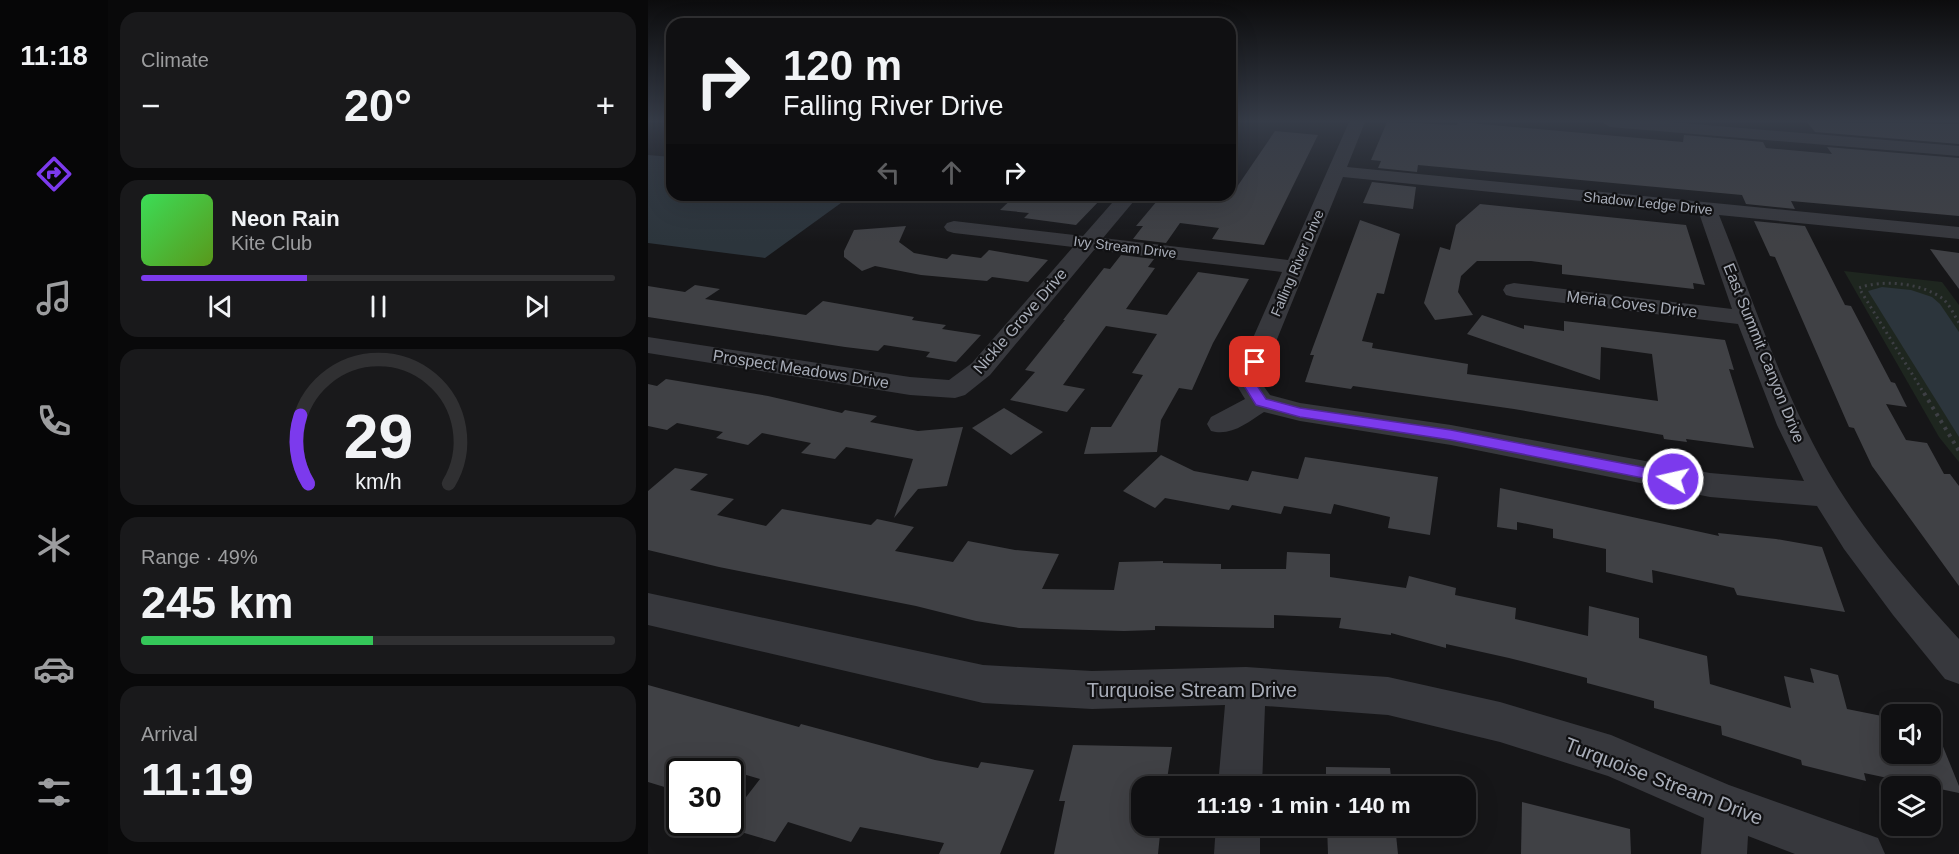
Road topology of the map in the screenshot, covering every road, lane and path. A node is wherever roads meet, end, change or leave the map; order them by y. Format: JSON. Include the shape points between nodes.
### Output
{"nodes":[{"id":1,"x":1341,"y":162,"type":"edge"},
{"id":2,"x":1337,"y":171,"type":"junction"},
{"id":3,"x":1124,"y":201,"type":"edge"},
{"id":4,"x":1707,"y":209,"type":"junction"},
{"id":5,"x":954,"y":228,"type":"dead end"},
{"id":6,"x":1959,"y":233,"type":"edge"},
{"id":7,"x":1087,"y":243,"type":"junction"},
{"id":8,"x":1295,"y":267,"type":"junction"},
{"id":9,"x":1514,"y":291,"type":"dead end"},
{"id":10,"x":1749,"y":318,"type":"junction"},
{"id":11,"x":1959,"y":323,"type":"edge"},
{"id":12,"x":648,"y":345,"type":"edge"},
{"id":13,"x":955,"y":389,"type":"joint"},
{"id":14,"x":1261,"y":402,"type":"junction"},
{"id":15,"x":1221,"y":424,"type":"dead end"},
{"id":16,"x":1959,"y":451,"type":"edge"},
{"id":17,"x":1827,"y":495,"type":"junction"},
{"id":18,"x":648,"y":609,"type":"edge"},
{"id":19,"x":1959,"y":666,"type":"edge"},
{"id":20,"x":1246,"y":686,"type":"junction"},
{"id":21,"x":1241,"y":776,"type":"edge"},
{"id":22,"x":1727,"y":806,"type":"junction"},
{"id":23,"x":1238,"y":836,"type":"edge"},
{"id":24,"x":1237,"y":854,"type":"edge"},
{"id":25,"x":1724,"y":854,"type":"edge"},
{"id":26,"x":1862,"y":854,"type":"edge"}],
"edges":[{"from":1,"to":2,"type":"street","name":"Falling River Drive"},
{"from":2,"to":4,"type":"street","name":"Shadow Ledge Drive"},
{"from":2,"to":8,"type":"street","name":"Falling River Drive"},
{"from":3,"to":7,"type":"street","name":"Nickle Grove Drive"},
{"from":4,"to":6,"type":"street","name":"Shadow Ledge Drive"},
{"from":4,"to":10,"type":"street","name":"East Summit Canyon Drive"},
{"from":5,"to":7,"type":"street","name":"Ivy Stream Drive"},
{"from":7,"to":8,"type":"street","name":"Ivy Stream Drive"},
{"from":7,"to":13,"type":"street","name":"Nickle Grove Drive","via":[[981,369]]},
{"from":8,"to":14,"type":"street","name":"Falling River Drive","via":[[1248,381]]},
{"from":9,"to":10,"type":"street","name":"Meria Coves Drive"},
{"from":10,"to":17,"type":"street","name":"East Summit Canyon Drive","via":[[1790,422]]},
{"from":11,"to":16,"type":"path","via":[[1948,304],[1929,291],[1880,284],[1859,288]]},
{"from":12,"to":13,"type":"street","name":"Prospect Meadows Drive","via":[[910,386]]},
{"from":14,"to":15,"type":"street"},
{"from":14,"to":17,"type":"street","via":[[1699,483]]},
{"from":17,"to":19,"type":"street","name":"East Summit Canyon Drive","via":[[1863,550]]},
{"from":18,"to":20,"type":"street","name":"Turquoise Stream Drive","via":[[983,684],[1092,690]]},
{"from":20,"to":21,"type":"street"},
{"from":20,"to":22,"type":"street","name":"Turquoise Stream Drive","via":[[1388,696],[1500,722],[1611,756]]},
{"from":22,"to":25,"type":"street"},
{"from":22,"to":26,"type":"street","name":"Turquoise Stream Drive"},
{"from":23,"to":24,"type":"street"}]}
